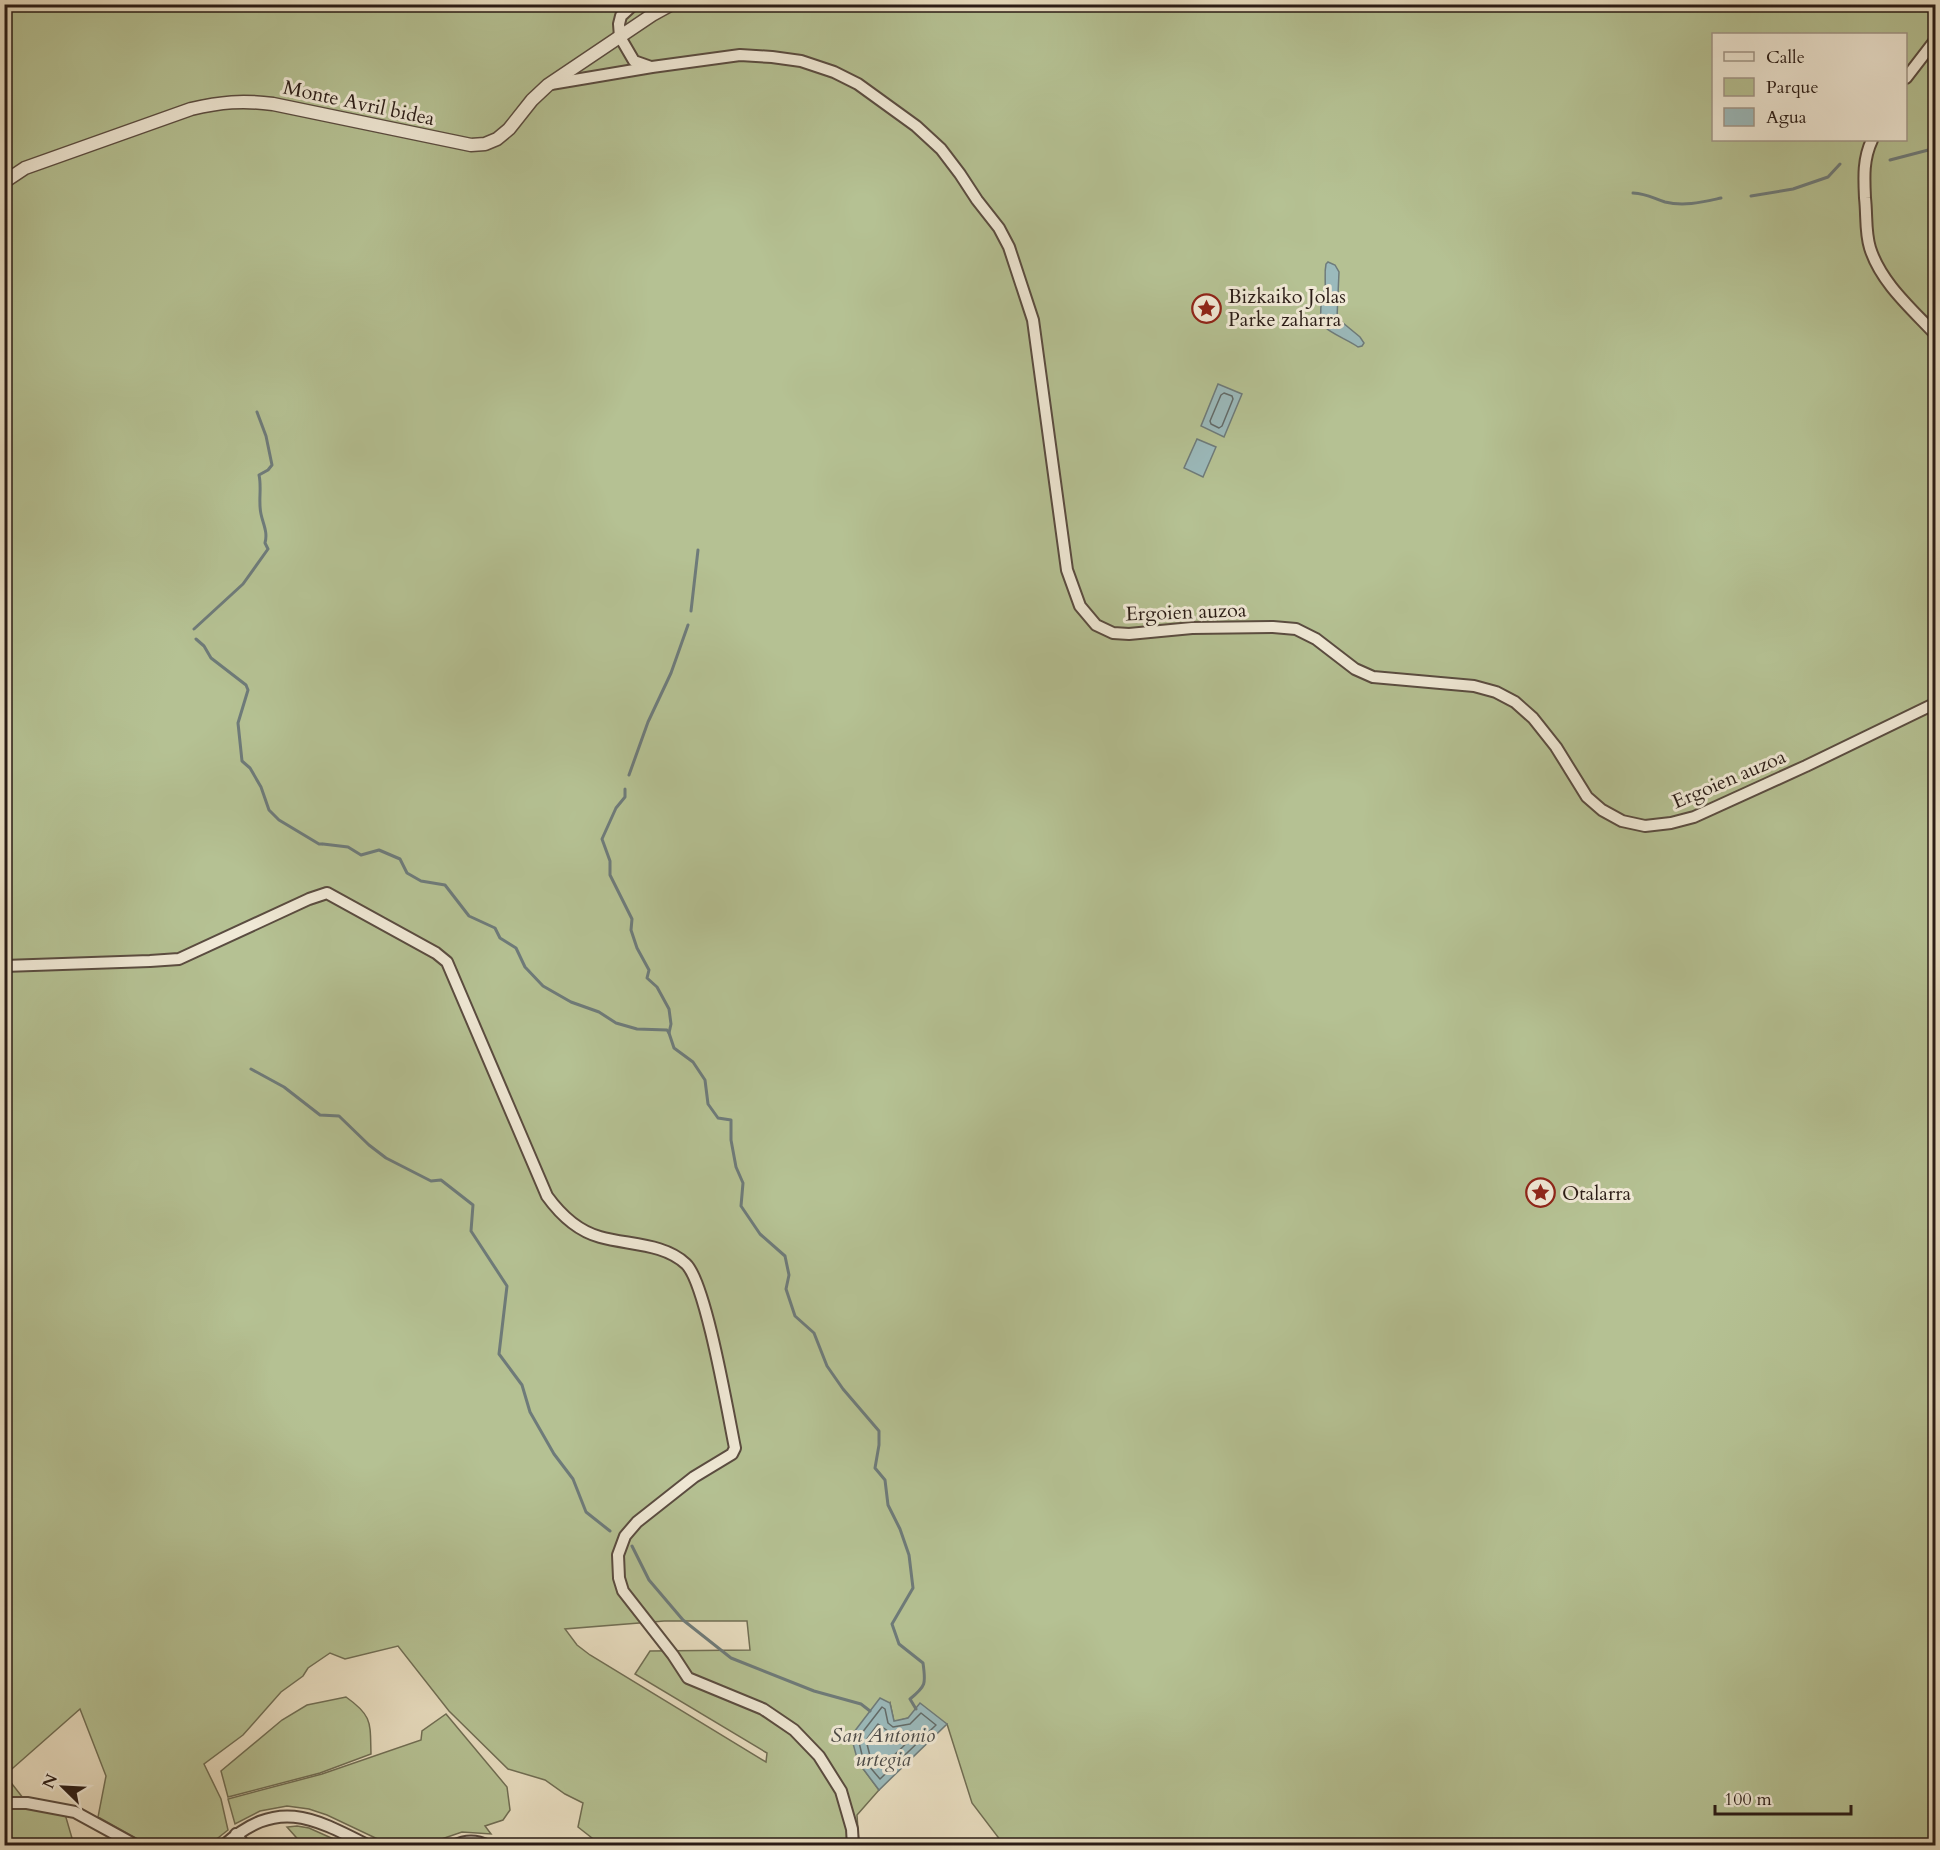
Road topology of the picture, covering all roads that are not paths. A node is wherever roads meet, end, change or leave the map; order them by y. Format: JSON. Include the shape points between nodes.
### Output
{"nodes":[{"id":1,"x":634,"y":4,"type":"edge"},
{"id":2,"x":672,"y":4,"type":"edge"},
{"id":3,"x":620,"y":37,"type":"junction"},
{"id":4,"x":1935,"y":39,"type":"edge"},
{"id":5,"x":651,"y":67,"type":"junction"},
{"id":6,"x":1907,"y":75,"type":"edge"},
{"id":7,"x":548,"y":84,"type":"junction"},
{"id":8,"x":1872,"y":141,"type":"edge"},
{"id":9,"x":4,"y":182,"type":"edge"},
{"id":10,"x":1935,"y":335,"type":"edge"},
{"id":11,"x":1935,"y":703,"type":"edge"},
{"id":12,"x":4,"y":966,"type":"edge"},
{"id":13,"x":4,"y":1803,"type":"edge"},
{"id":14,"x":236,"y":1834,"type":"junction"},
{"id":15,"x":137,"y":1845,"type":"edge"},
{"id":16,"x":223,"y":1845,"type":"edge"},
{"id":17,"x":245,"y":1845,"type":"edge"},
{"id":18,"x":369,"y":1845,"type":"edge"},
{"id":19,"x":456,"y":1845,"type":"edge"},
{"id":20,"x":489,"y":1845,"type":"edge"},
{"id":21,"x":853,"y":1845,"type":"edge"}],
"edges":[{"from":1,"to":3,"type":"street","via":[[621,16]]},
{"from":2,"to":3,"type":"street","name":"Monte Avril bidea"},
{"from":3,"to":5,"type":"street","via":[[634,61]]},
{"from":3,"to":7,"type":"street","name":"Monte Avril bidea"},
{"from":4,"to":6,"type":"street"},
{"from":5,"to":7,"type":"street","name":"Ergoien auzoa"},
{"from":5,"to":11,"type":"street","name":"Ergoien auzoa","via":[[740,55],[801,62],[858,84],[941,149],[1010,247],[1033,320],[1067,570],[1080,606],[1096,625],[1113,633],[1129,634],[1192,628],[1296,629],[1373,677],[1474,686],[1496,692],[1533,717],[1587,797],[1622,821],[1645,826],[1694,817]]},
{"from":7,"to":9,"type":"street","name":"Monte Avril bidea","via":[[509,129],[485,144],[471,145],[273,104],[218,102],[25,168]]},
{"from":8,"to":10,"type":"street","via":[[1864,171],[1870,247],[1888,282]]},
{"from":12,"to":21,"type":"street","via":[[179,959],[327,893],[447,962],[547,1196],[558,1211],[600,1237],[656,1248],[675,1256],[696,1279],[735,1448],[637,1522],[625,1536],[618,1556],[623,1591],[687,1678],[763,1708],[794,1730],[819,1756],[841,1791]]},
{"from":13,"to":15,"type":"street","via":[[75,1812]]},
{"from":14,"to":16,"type":"street"},
{"from":14,"to":17,"type":"street"},
{"from":14,"to":18,"type":"street","via":[[255,1822],[299,1816]]},
{"from":19,"to":20,"type":"street","via":[[474,1841]]}]}
